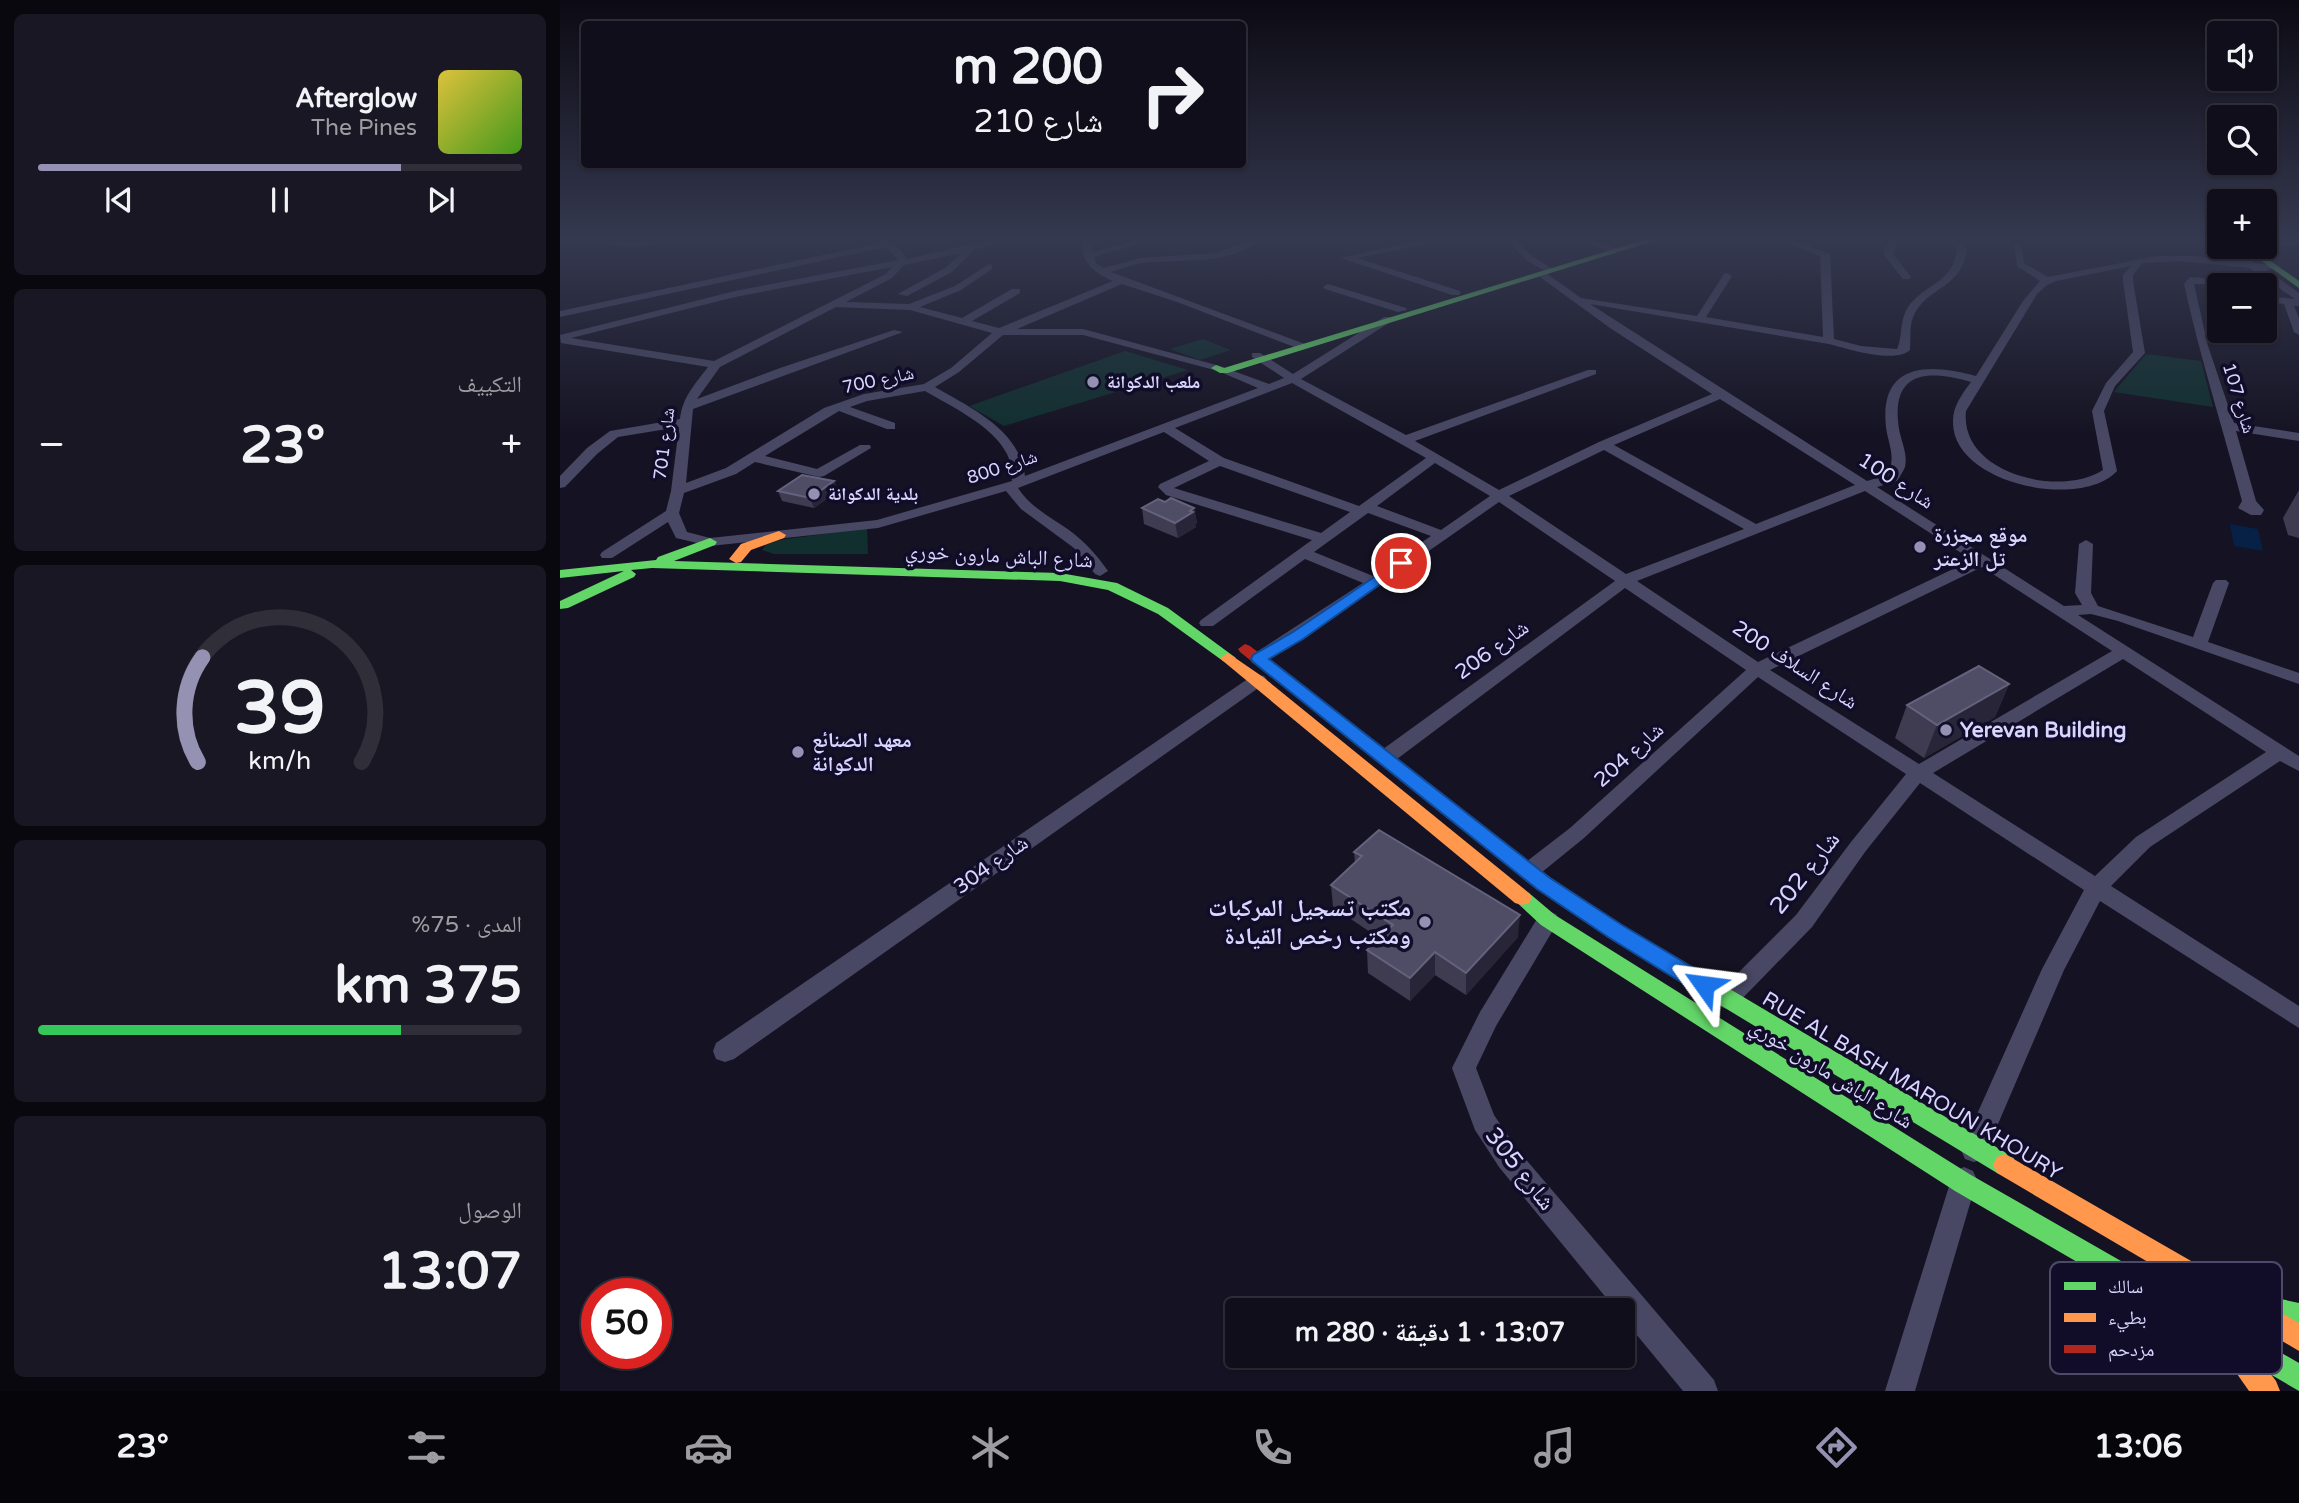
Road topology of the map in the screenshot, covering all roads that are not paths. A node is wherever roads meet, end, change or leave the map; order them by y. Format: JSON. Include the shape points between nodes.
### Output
{"nodes":[{"id":1,"x":605,"y":304,"type":"edge"},
{"id":2,"x":696,"y":304,"type":"edge"},
{"id":3,"x":836,"y":304,"type":"edge"},
{"id":4,"x":918,"y":304,"type":"edge"},
{"id":5,"x":994,"y":304,"type":"edge"},
{"id":6,"x":1068,"y":304,"type":"edge"},
{"id":7,"x":1191,"y":304,"type":"edge"},
{"id":8,"x":1368,"y":304,"type":"edge"},
{"id":9,"x":1426,"y":304,"type":"edge"},
{"id":10,"x":1434,"y":304,"type":"edge"},
{"id":11,"x":1583,"y":304,"type":"edge"},
{"id":12,"x":1603,"y":304,"type":"edge"},
{"id":13,"x":1710,"y":304,"type":"edge"},
{"id":14,"x":1827,"y":304,"type":"edge"},
{"id":15,"x":1919,"y":304,"type":"edge"},
{"id":16,"x":2027,"y":304,"type":"edge"},
{"id":17,"x":2132,"y":304,"type":"edge"},
{"id":18,"x":2193,"y":304,"type":"edge"},
{"id":19,"x":2295,"y":304,"type":"edge"},
{"id":20,"x":832,"y":306,"type":"junction"},
{"id":21,"x":910,"y":307,"type":"junction"},
{"id":22,"x":560,"y":314,"type":"edge"},
{"id":23,"x":1395,"y":315,"type":"junction"},
{"id":24,"x":965,"y":321,"type":"junction"},
{"id":25,"x":1699,"y":321,"type":"junction"},
{"id":26,"x":1364,"y":327,"type":"junction"},
{"id":27,"x":898,"y":332,"type":"dead end"},
{"id":28,"x":1000,"y":332,"type":"junction"},
{"id":29,"x":2299,"y":332,"type":"edge"},
{"id":30,"x":560,"y":339,"type":"edge"},
{"id":31,"x":1829,"y":341,"type":"junction"},
{"id":32,"x":1297,"y":345,"type":"junction"},
{"id":33,"x":1333,"y":352,"type":"junction"},
{"id":34,"x":1258,"y":357,"type":"junction"},
{"id":35,"x":716,"y":365,"type":"junction"},
{"id":36,"x":1220,"y":370,"type":"junction"},
{"id":37,"x":1592,"y":372,"type":"dead end"},
{"id":38,"x":1293,"y":379,"type":"junction"},
{"id":39,"x":1979,"y":381,"type":"junction"},
{"id":40,"x":927,"y":387,"type":"junction"},
{"id":41,"x":1268,"y":388,"type":"junction"},
{"id":42,"x":1723,"y":394,"type":"junction"},
{"id":43,"x":687,"y":407,"type":"junction"},
{"id":44,"x":839,"y":407,"type":"junction"},
{"id":45,"x":686,"y":422,"type":"junction"},
{"id":46,"x":891,"y":426,"type":"dead end"},
{"id":47,"x":2229,"y":426,"type":"junction"},
{"id":48,"x":1166,"y":428,"type":"junction"},
{"id":49,"x":2299,"y":437,"type":"edge"},
{"id":50,"x":1405,"y":440,"type":"junction"},
{"id":51,"x":1604,"y":445,"type":"junction"},
{"id":52,"x":865,"y":448,"type":"dead end"},
{"id":53,"x":753,"y":457,"type":"junction"},
{"id":54,"x":1435,"y":457,"type":"junction"},
{"id":55,"x":1219,"y":461,"type":"junction"},
{"id":56,"x":560,"y":484,"type":"edge"},
{"id":57,"x":1014,"y":484,"type":"junction"},
{"id":58,"x":1866,"y":486,"type":"junction"},
{"id":59,"x":678,"y":491,"type":"junction"},
{"id":60,"x":1499,"y":496,"type":"junction"},
{"id":61,"x":2249,"y":503,"type":"dead end"},
{"id":62,"x":1363,"y":509,"type":"junction"},
{"id":63,"x":672,"y":513,"type":"junction"},
{"id":64,"x":1755,"y":529,"type":"junction"},
{"id":65,"x":779,"y":535,"type":"junction"},
{"id":66,"x":1441,"y":536,"type":"junction"},
{"id":67,"x":1321,"y":538,"type":"junction"},
{"id":68,"x":710,"y":542,"type":"junction"},
{"id":69,"x":2086,"y":544,"type":"dead end"},
{"id":70,"x":1302,"y":552,"type":"junction"},
{"id":71,"x":681,"y":554,"type":"junction"},
{"id":72,"x":607,"y":555,"type":"junction"},
{"id":73,"x":736,"y":559,"type":"junction"},
{"id":74,"x":1982,"y":561,"type":"junction"},
{"id":75,"x":560,"y":562,"type":"edge"},
{"id":76,"x":589,"y":564,"type":"junction"},
{"id":77,"x":652,"y":564,"type":"junction"},
{"id":78,"x":1100,"y":571,"type":"junction"},
{"id":79,"x":560,"y":575,"type":"edge"},
{"id":80,"x":1626,"y":580,"type":"junction"},
{"id":81,"x":1374,"y":582,"type":"junction"},
{"id":82,"x":2221,"y":583,"type":"dead end"},
{"id":83,"x":560,"y":584,"type":"edge"},
{"id":84,"x":562,"y":606,"type":"edge"},
{"id":85,"x":2092,"y":609,"type":"junction"},
{"id":86,"x":2063,"y":611,"type":"junction"},
{"id":87,"x":1207,"y":623,"type":"junction"},
{"id":88,"x":2199,"y":644,"type":"junction"},
{"id":89,"x":2123,"y":652,"type":"junction"},
{"id":90,"x":1258,"y":659,"type":"junction"},
{"id":91,"x":1757,"y":669,"type":"junction"},
{"id":92,"x":2299,"y":679,"type":"edge"},
{"id":93,"x":1258,"y":680,"type":"junction"},
{"id":94,"x":2280,"y":752,"type":"junction"},
{"id":95,"x":1386,"y":757,"type":"junction"},
{"id":96,"x":2299,"y":765,"type":"edge"},
{"id":97,"x":1918,"y":774,"type":"junction"},
{"id":98,"x":1529,"y":871,"type":"junction"},
{"id":99,"x":2096,"y":888,"type":"junction"},
{"id":100,"x":1548,"y":920,"type":"junction"},
{"id":101,"x":1727,"y":999,"type":"junction"},
{"id":102,"x":2299,"y":1018,"type":"edge"},
{"id":103,"x":725,"y":1051,"type":"dead end"},
{"id":104,"x":1975,"y":1147,"type":"junction"},
{"id":105,"x":1963,"y":1182,"type":"junction"},
{"id":106,"x":2102,"y":1262,"type":"edge"},
{"id":107,"x":2170,"y":1262,"type":"edge"},
{"id":108,"x":2282,"y":1328,"type":"edge"},
{"id":109,"x":2299,"y":1338,"type":"edge"},
{"id":110,"x":2282,"y":1368,"type":"edge"},
{"id":111,"x":2254,"y":1374,"type":"edge"},
{"id":112,"x":2299,"y":1378,"type":"edge"},
{"id":113,"x":1703,"y":1391,"type":"edge"},
{"id":114,"x":1900,"y":1391,"type":"edge"},
{"id":115,"x":2266,"y":1391,"type":"edge"}],
"edges":[{"from":1,"to":22,"type":"street"},
{"from":2,"to":30,"type":"street"},
{"from":3,"to":20,"type":"street"},
{"from":4,"to":21,"type":"street"},
{"from":5,"to":24,"type":"street"},
{"from":6,"to":28,"type":"street","name":"شارع 700"},
{"from":7,"to":32,"type":"street"},
{"from":8,"to":23,"type":"street"},
{"from":9,"to":23,"type":"main road"},
{"from":10,"to":23,"type":"main road"},
{"from":11,"to":42,"type":"street","name":"شارع 100"},
{"from":12,"to":25,"type":"street"},
{"from":13,"to":25,"type":"street"},
{"from":14,"to":31,"type":"street"},
{"from":15,"to":31,"type":"street","via":[[1907,322],[1902,352]]},
{"from":16,"to":39,"type":"street"},
{"from":17,"to":39,"type":"street","via":[[2138,353],[2110,385],[2098,411],[2110,471],[2104,478],[2074,486],[2043,484],[2011,476],[1979,460],[1961,433],[1959,413]]},
{"from":18,"to":47,"type":"street","name":"شارع 107"},
{"from":19,"to":29,"type":"street"},
{"from":20,"to":21,"type":"street","name":"شارع 701"},
{"from":20,"to":35,"type":"street","name":"شارع 701"},
{"from":21,"to":24,"type":"street","name":"شارع 701"},
{"from":23,"to":26,"type":"main road"},
{"from":23,"to":32,"type":"main road"},
{"from":23,"to":33,"type":"street","name":"800 شارع"},
{"from":24,"to":28,"type":"street","name":"شارع 701"},
{"from":25,"to":31,"type":"street"},
{"from":26,"to":32,"type":"main road"},
{"from":26,"to":33,"type":"main road","via":[[1337,342]]},
{"from":27,"to":43,"type":"street"},
{"from":28,"to":36,"type":"street","name":"شارع 701","via":[[1083,332]]},
{"from":28,"to":40,"type":"street","name":"شارع 700"},
{"from":30,"to":35,"type":"street"},
{"from":32,"to":34,"type":"main road"},
{"from":33,"to":38,"type":"street","name":"800 شارع"},
{"from":34,"to":36,"type":"main road"},
{"from":34,"to":38,"type":"street","name":"200 شارع السلاف"},
{"from":35,"to":43,"type":"street","name":"شارع 701"},
{"from":36,"to":41,"type":"street","name":"شارع 701"},
{"from":37,"to":50,"type":"street"},
{"from":38,"to":41,"type":"street","name":"800 شارع"},
{"from":38,"to":50,"type":"street","name":"200 شارع السلاف"},
{"from":39,"to":58,"type":"street","name":"شارع 206","via":[[1938,370],[1906,376],[1892,397],[1898,471],[1892,478]]},
{"from":40,"to":44,"type":"street","name":"شارع 700"},
{"from":40,"to":57,"type":"street","via":[[1004,441],[1014,457]]},
{"from":41,"to":48,"type":"street","name":"800 شارع"},
{"from":42,"to":51,"type":"street"},
{"from":42,"to":58,"type":"street","name":"شارع 100"},
{"from":43,"to":45,"type":"street","name":"شارع 701"},
{"from":44,"to":46,"type":"street"},
{"from":44,"to":53,"type":"street","name":"شارع 700","via":[[811,419]]},
{"from":45,"to":56,"type":"street","via":[[614,434]]},
{"from":45,"to":59,"type":"street","name":"شارع 701"},
{"from":47,"to":49,"type":"street"},
{"from":47,"to":61,"type":"street","name":"شارع 107"},
{"from":48,"to":55,"type":"street"},
{"from":48,"to":57,"type":"street","name":"800 شارع"},
{"from":50,"to":54,"type":"street","name":"200 شارع السلاف"},
{"from":51,"to":60,"type":"street"},
{"from":51,"to":64,"type":"street"},
{"from":52,"to":53,"type":"street","via":[[820,473]]},
{"from":53,"to":59,"type":"street","name":"شارع 700","via":[[731,471]]},
{"from":54,"to":60,"type":"street","name":"200 شارع السلاف"},
{"from":54,"to":62,"type":"street"},
{"from":55,"to":62,"type":"street"},
{"from":55,"to":67,"type":"street","via":[[1165,487]]},
{"from":57,"to":65,"type":"street","name":"800 شارع","via":[[878,524]]},
{"from":57,"to":78,"type":"street","via":[[1019,500],[1091,555]]},
{"from":58,"to":64,"type":"street","name":"شارع 206"},
{"from":58,"to":74,"type":"street","name":"شارع 100"},
{"from":59,"to":63,"type":"street","name":"شارع 701"},
{"from":60,"to":66,"type":"street"},
{"from":60,"to":80,"type":"street","name":"200 شارع السلاف"},
{"from":62,"to":66,"type":"street"},
{"from":62,"to":67,"type":"street"},
{"from":63,"to":68,"type":"street","via":[[681,535]]},
{"from":63,"to":72,"type":"street"},
{"from":64,"to":80,"type":"street","name":"شارع 206"},
{"from":65,"to":68,"type":"street","name":"800 شارع"},
{"from":65,"to":73,"type":"main road","via":[[754,543]]},
{"from":66,"to":81,"type":"street"},
{"from":67,"to":70,"type":"street"},
{"from":68,"to":71,"type":"main road"},
{"from":69,"to":85,"type":"street","via":[[2083,593]]},
{"from":70,"to":81,"type":"street"},
{"from":70,"to":87,"type":"street"},
{"from":71,"to":72,"type":"main road","name":"RUE AL BASH MAROUN KHOURY"},
{"from":71,"to":73,"type":"main road","name":"RUE AL BASH MAROUN KHOURY"},
{"from":71,"to":77,"type":"main road"},
{"from":72,"to":76,"type":"main road","name":"RUE AL BASH MAROUN KHOURY"},
{"from":73,"to":78,"type":"main road","name":"RUE AL BASH MAROUN KHOURY"},
{"from":74,"to":86,"type":"street","name":"شارع 100"},
{"from":74,"to":91,"type":"street","name":"شارع 204"},
{"from":75,"to":76,"type":"main road"},
{"from":76,"to":77,"type":"main road","name":"شارع الباش مارون خوري"},
{"from":76,"to":79,"type":"main road"},
{"from":76,"to":84,"type":"main road","via":[[582,585]]},
{"from":77,"to":84,"type":"main road"},
{"from":77,"to":93,"type":"main road","name":"شارع الباش مارون خوري","via":[[1088,580],[1112,586],[1163,611]]},
{"from":78,"to":87,"type":"main road","name":"RUE AL BASH MAROUN KHOURY","via":[[1167,596]]},
{"from":79,"to":83,"type":"main road"},
{"from":80,"to":91,"type":"street","name":"200 شارع السلاف"},
{"from":80,"to":95,"type":"street","name":"شارع 206"},
{"from":81,"to":90,"type":"street"},
{"from":82,"to":88,"type":"street"},
{"from":85,"to":86,"type":"street"},
{"from":85,"to":88,"type":"street"},
{"from":86,"to":89,"type":"street","name":"شارع 100"},
{"from":87,"to":90,"type":"main road","name":"RUE AL BASH MAROUN KHOURY"},
{"from":88,"to":92,"type":"street"},
{"from":89,"to":94,"type":"street","name":"شارع 100"},
{"from":89,"to":97,"type":"street","name":"شارع 202"},
{"from":90,"to":95,"type":"main road","name":"RUE AL BASH MAROUN KHOURY"},
{"from":91,"to":97,"type":"street","name":"200 شارع السلاف"},
{"from":91,"to":98,"type":"street","name":"شارع 204"},
{"from":93,"to":100,"type":"main road","name":"شارع الباش مارون خوري"},
{"from":93,"to":103,"type":"street","name":"شارع 304"},
{"from":94,"to":96,"type":"street","name":"شارع 100"},
{"from":94,"to":99,"type":"street","via":[[2143,842]]},
{"from":95,"to":98,"type":"main road","name":"RUE AL BASH MAROUN KHOURY"},
{"from":97,"to":99,"type":"street","name":"200 شارع السلاف"},
{"from":97,"to":101,"type":"street","name":"شارع 202","via":[[1804,921]]},
{"from":98,"to":101,"type":"main road","name":"RUE AL BASH MAROUN KHOURY","via":[[1615,931]]},
{"from":99,"to":102,"type":"street","name":"200 شارع السلاف"},
{"from":99,"to":104,"type":"street","via":[[2053,969]]},
{"from":100,"to":105,"type":"main road","name":"شارع الباش مارون خوري"},
{"from":100,"to":113,"type":"street","name":"شارع 305","via":[[1464,1068],[1484,1122],[1508,1157]]},
{"from":101,"to":104,"type":"main road","name":"RUE AL BASH MAROUN KHOURY"},
{"from":104,"to":105,"type":"street"},
{"from":104,"to":107,"type":"main road","name":"RUE AL BASH MAROUN KHOURY"},
{"from":105,"to":106,"type":"main road","name":"شارع الباش مارون خوري"},
{"from":105,"to":114,"type":"street"},
{"from":108,"to":109,"type":"main road","name":"RUE AL BASH MAROUN KHOURY"},
{"from":110,"to":112,"type":"main road","name":"شارع الباش مارون خوري"},
{"from":111,"to":115,"type":"main road"}]}
